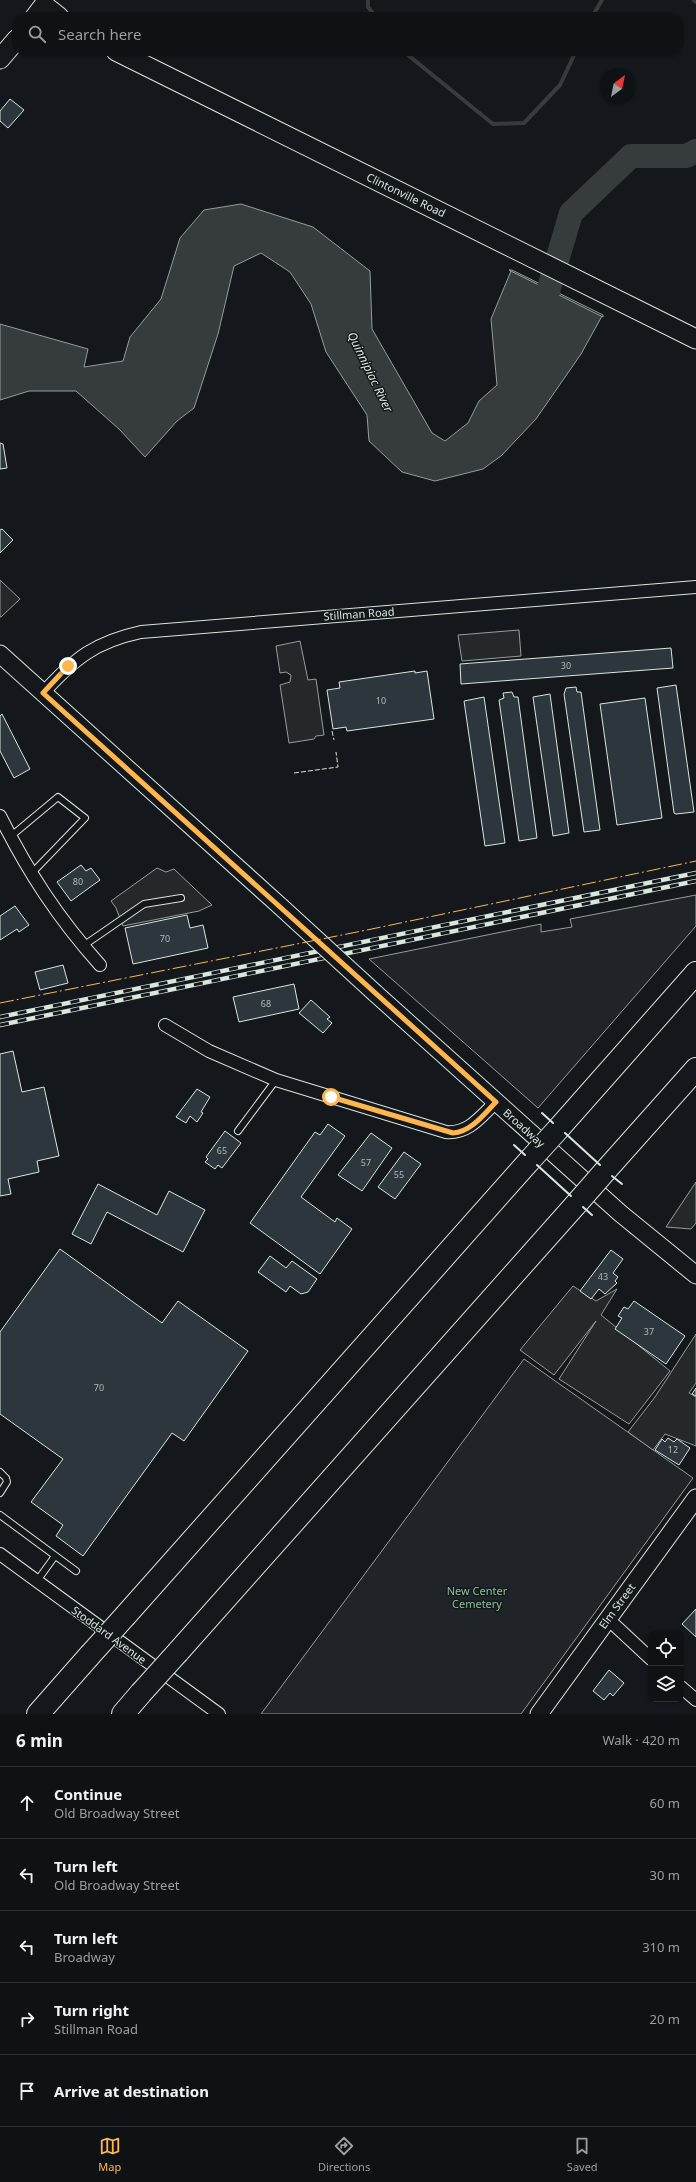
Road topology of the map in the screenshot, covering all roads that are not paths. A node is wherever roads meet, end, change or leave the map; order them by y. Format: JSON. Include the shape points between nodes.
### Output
{"nodes":[{"id":1,"x":41,"y":6,"type":"edge"},
{"id":2,"x":51,"y":12,"type":"edge"},
{"id":3,"x":12,"y":45,"type":"edge"},
{"id":4,"x":126,"y":56,"type":"edge"},
{"id":5,"x":0,"y":59,"type":"edge"},
{"id":6,"x":696,"y":338,"type":"edge"},
{"id":7,"x":696,"y":588,"type":"edge"},
{"id":8,"x":0,"y":654,"type":"edge"},
{"id":9,"x":43,"y":693,"type":"junction"},
{"id":10,"x":0,"y":816,"type":"edge"},
{"id":11,"x":10,"y":837,"type":"junction"},
{"id":12,"x":31,"y":874,"type":"junction"},
{"id":13,"x":181,"y":898,"type":"dead end"},
{"id":14,"x":83,"y":946,"type":"junction"},
{"id":15,"x":100,"y":965,"type":"dead end"},
{"id":16,"x":696,"y":973,"type":"edge"},
{"id":17,"x":166,"y":1025,"type":"dead end"},
{"id":18,"x":696,"y":1069,"type":"edge"},
{"id":19,"x":276,"y":1080,"type":"junction"},
{"id":20,"x":496,"y":1102,"type":"junction"},
{"id":21,"x":238,"y":1131,"type":"dead end"},
{"id":22,"x":696,"y":1275,"type":"edge"},
{"id":23,"x":0,"y":1472,"type":"edge"},
{"id":24,"x":0,"y":1493,"type":"edge"},
{"id":25,"x":696,"y":1498,"type":"edge"},
{"id":26,"x":0,"y":1515,"type":"edge"},
{"id":27,"x":0,"y":1554,"type":"edge"},
{"id":28,"x":55,"y":1556,"type":"junction"},
{"id":29,"x":76,"y":1571,"type":"dead end"},
{"id":30,"x":37,"y":1582,"type":"junction"},
{"id":31,"x":608,"y":1619,"type":"junction"},
{"id":32,"x":648,"y":1656,"type":"edge"},
{"id":33,"x":684,"y":1690,"type":"edge"},
{"id":34,"x":696,"y":1700,"type":"edge"},
{"id":35,"x":38,"y":1714,"type":"edge"},
{"id":36,"x":122,"y":1714,"type":"edge"},
{"id":37,"x":219,"y":1714,"type":"edge"},
{"id":38,"x":539,"y":1714,"type":"edge"}],
"edges":[{"from":1,"to":2,"type":"main road"},
{"from":3,"to":5,"type":"main road"},
{"from":4,"to":6,"type":"main road","name":"Clintonville Road"},
{"from":7,"to":9,"type":"street","name":"Stillman Road","via":[[141,632],[116,638],[85,653],[68,666]]},
{"from":8,"to":9,"type":"main road","name":"Broadway"},
{"from":9,"to":20,"type":"main road","name":"Broadway","bridge":true},
{"from":10,"to":11,"type":"street"},
{"from":11,"to":12,"type":"street"},
{"from":11,"to":12,"type":"lane","via":[[58,797],[84,818]]},
{"from":12,"to":14,"type":"street"},
{"from":13,"to":14,"type":"lane","via":[[144,904]]},
{"from":14,"to":15,"type":"street"},
{"from":16,"to":35,"type":"highway","bridge":true},
{"from":17,"to":19,"type":"street","via":[[209,1051]]},
{"from":18,"to":36,"type":"highway","bridge":true},
{"from":19,"to":20,"type":"street","via":[[453,1133],[469,1127]]},
{"from":19,"to":21,"type":"lane"},
{"from":20,"to":22,"type":"main road","name":"Broadway","via":[[620,1213]]},
{"from":23,"to":24,"type":"lane","via":[[7,1482]]},
{"from":25,"to":31,"type":"main road","name":"Elm Street"},
{"from":26,"to":28,"type":"lane"},
{"from":27,"to":30,"type":"street","name":"Stoddard Avenue"},
{"from":28,"to":29,"type":"lane"},
{"from":28,"to":30,"type":"lane"},
{"from":30,"to":37,"type":"street","name":"Stoddard Avenue"},
{"from":31,"to":32,"type":"street"},
{"from":31,"to":38,"type":"main road","name":"Elm Street"},
{"from":33,"to":34,"type":"street"}]}
